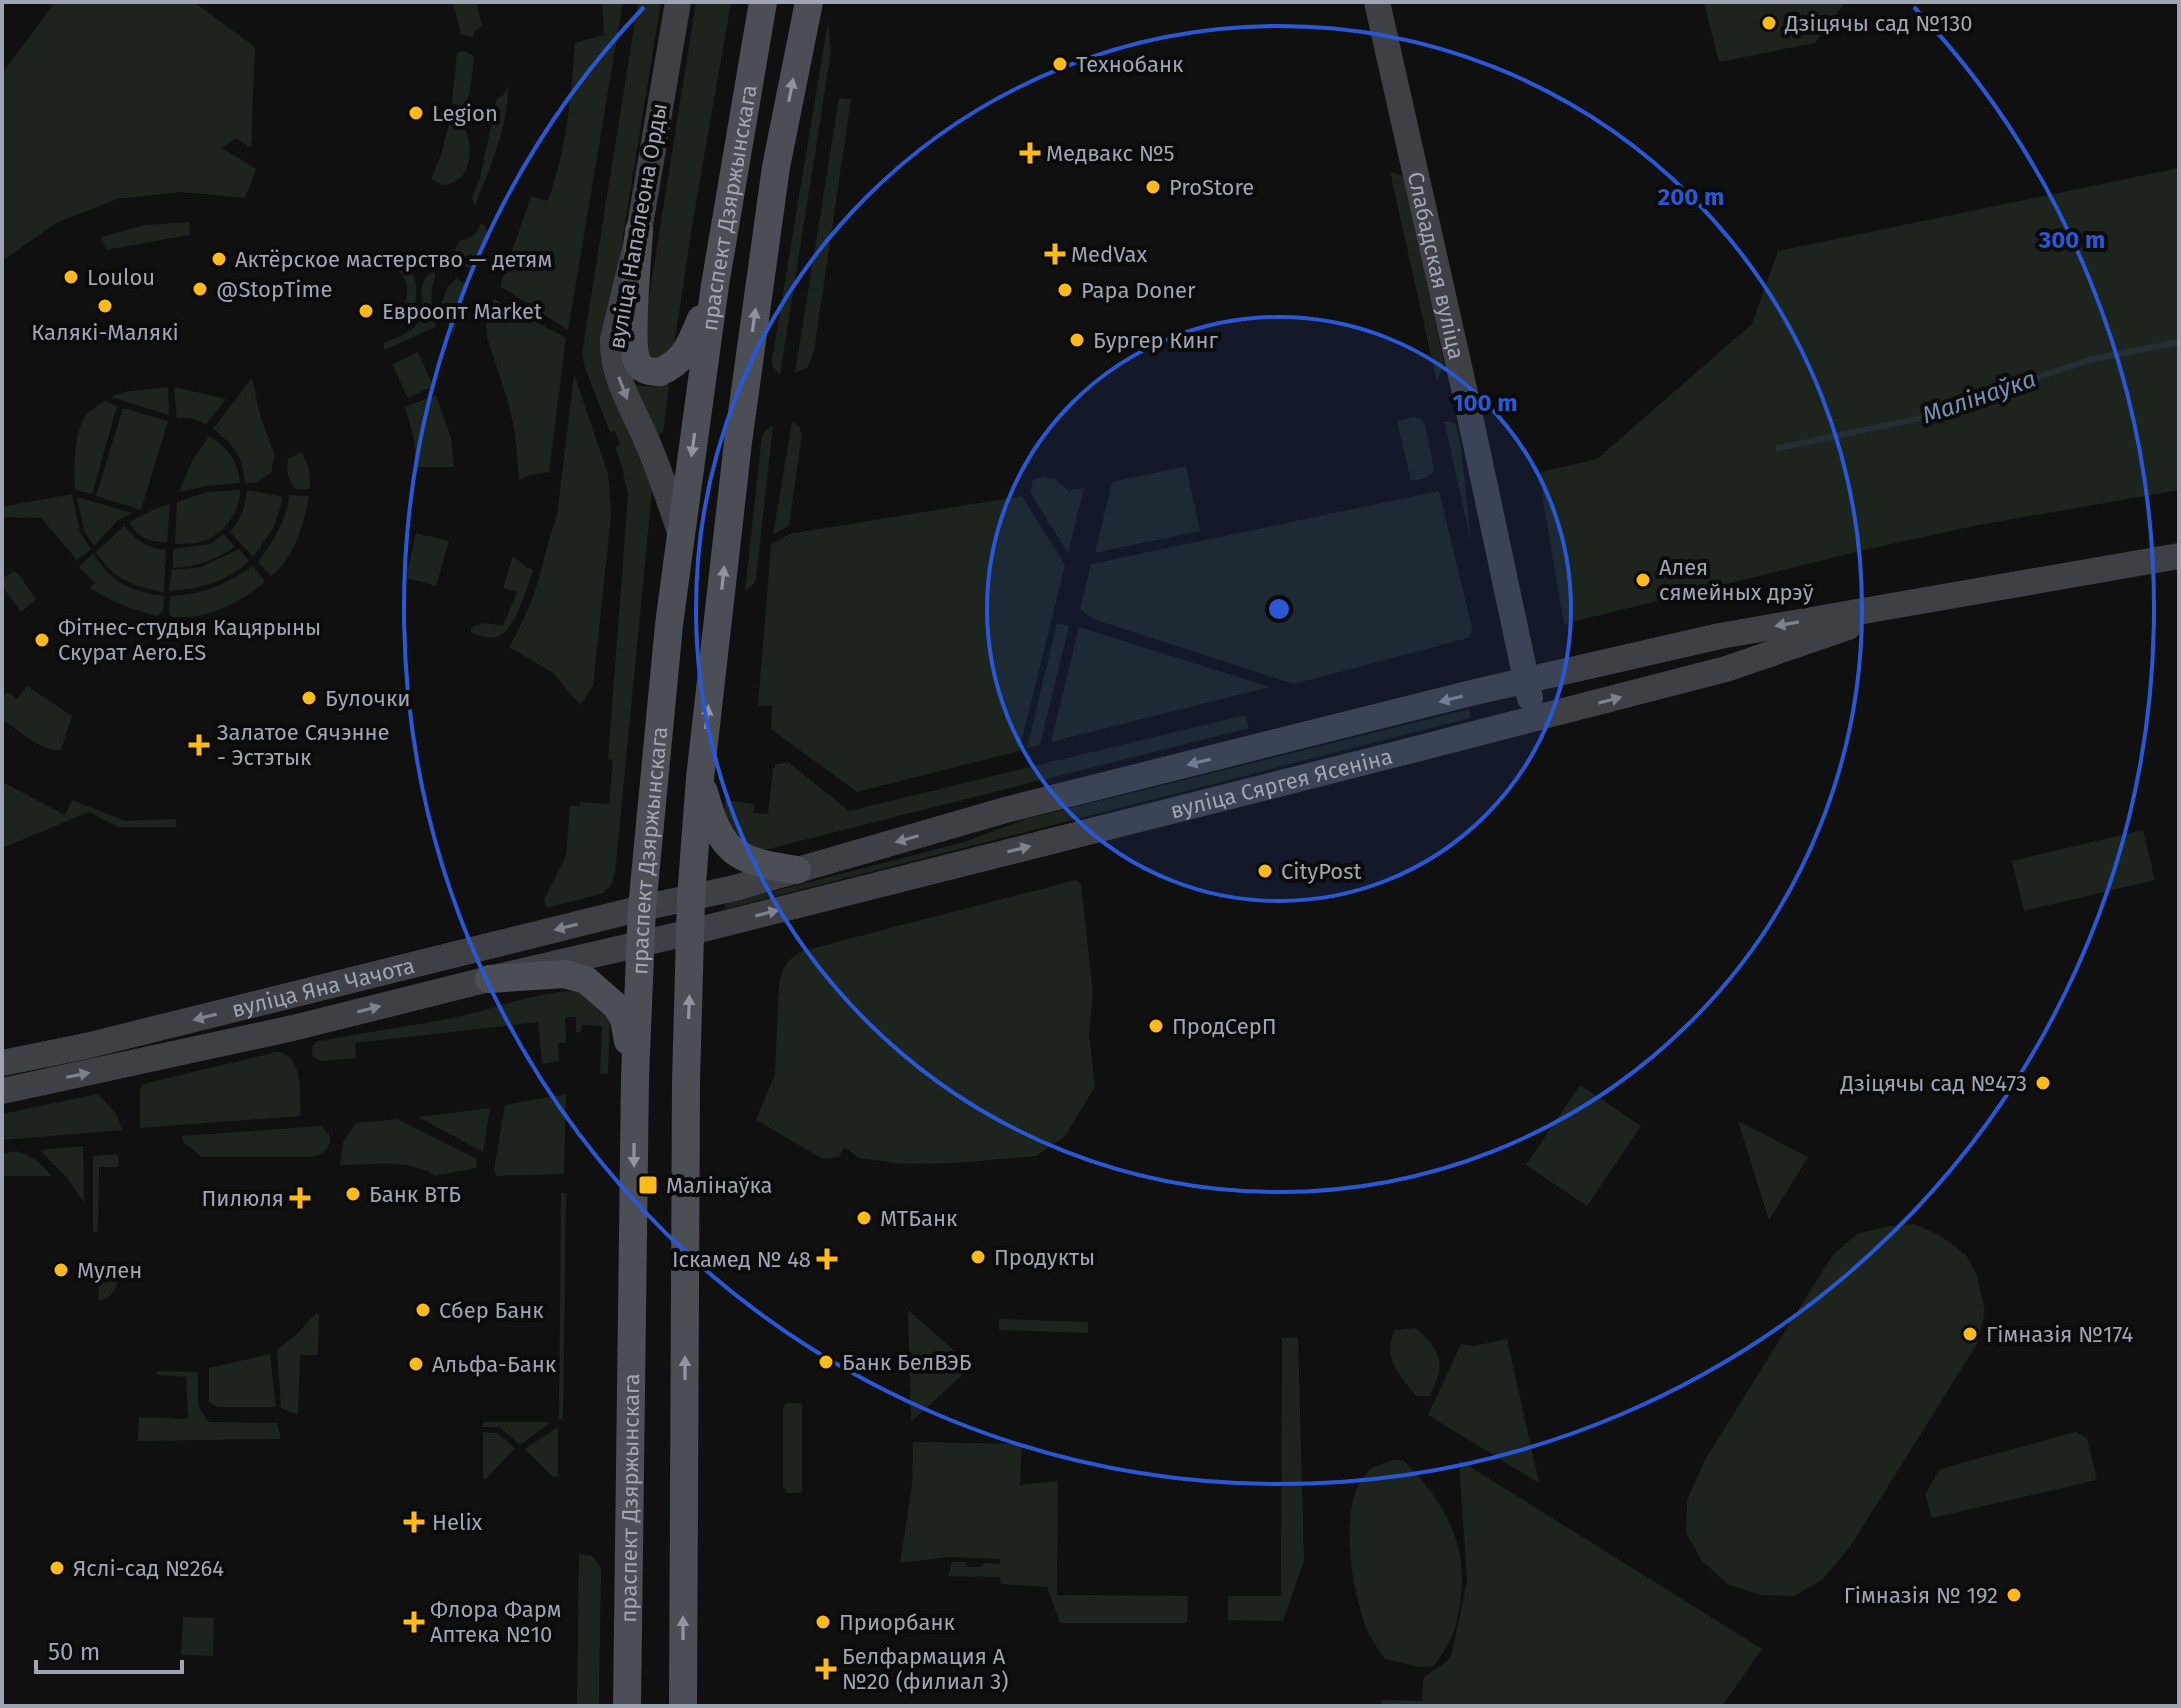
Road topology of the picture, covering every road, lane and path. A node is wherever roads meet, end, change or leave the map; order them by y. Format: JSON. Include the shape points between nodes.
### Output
{"nodes":[{"id":1,"x":678,"y":2,"type":"edge"},
{"id":2,"x":763,"y":2,"type":"edge"},
{"id":3,"x":809,"y":2,"type":"edge"},
{"id":4,"x":1377,"y":2,"type":"edge"},
{"id":5,"x":639,"y":231,"type":"junction"},
{"id":6,"x":715,"y":285,"type":"junction"},
{"id":7,"x":681,"y":535,"type":"junction"},
{"id":8,"x":2179,"y":556,"type":"edge"},
{"id":9,"x":1919,"y":602,"type":"junction"},
{"id":10,"x":1527,"y":682,"type":"junction"},
{"id":11,"x":1534,"y":719,"type":"junction"},
{"id":12,"x":700,"y":778,"type":"junction"},
{"id":13,"x":797,"y":870,"type":"junction"},
{"id":14,"x":691,"y":898,"type":"junction"},
{"id":15,"x":642,"y":908,"type":"junction"},
{"id":16,"x":691,"y":932,"type":"junction"},
{"id":17,"x":639,"y":944,"type":"junction"},
{"id":18,"x":489,"y":979,"type":"junction"},
{"id":19,"x":2,"y":1063,"type":"edge"},
{"id":20,"x":635,"y":1077,"type":"junction"},
{"id":21,"x":2,"y":1091,"type":"edge"},
{"id":22,"x":627,"y":1706,"type":"edge"},
{"id":23,"x":683,"y":1706,"type":"edge"}],
"edges":[{"from":1,"to":5,"type":"main road","name":"вуліца Напалеона Орды"},
{"from":2,"to":6,"type":"main road","name":"праспект Дзяржынскага"},
{"from":12,"to":3,"type":"main road","name":"праспект Дзяржынскага","one_way":true,"via":[[756,305],[776,167]]},
{"from":4,"to":10,"type":"main road","name":"Слабадская вуліца"},
{"from":5,"to":6,"type":"main road","via":[[633,344],[643,368],[660,372],[679,361]]},
{"from":5,"to":7,"type":"main road","name":"вуліца Напалеона Орды","one_way":true,"via":[[612,351]]},
{"from":6,"to":7,"type":"main road","name":"праспект Дзяржынскага","one_way":true},
{"from":7,"to":15,"type":"main road","name":"праспект Дзяржынскага"},
{"from":8,"to":9,"type":"main road","name":"вуліца Сяргея Ясеніна"},
{"from":9,"to":10,"type":"main road","name":"вуліца Сяргея Ясеніна","one_way":true,"via":[[1720,636]]},
{"from":11,"to":9,"type":"main road","name":"вуліца Сяргея Ясеніна","one_way":true,"via":[[1726,669]]},
{"from":10,"to":11,"type":"main road","name":"Слабадская вуліца"},
{"from":10,"to":13,"type":"main road","name":"вуліца Сяргея Ясеніна","one_way":true,"via":[[1009,809]]},
{"from":16,"to":11,"type":"main road","name":"вуліца Сяргея Ясеніна","one_way":true},
{"from":12,"to":13,"type":"main road","via":[[728,846],[749,861]]},
{"from":12,"to":14,"type":"main road","name":"праспект Дзяржынскага"},
{"from":13,"to":14,"type":"main road","name":"вуліца Сяргея Ясеніна"},
{"from":14,"to":15,"type":"main road","name":"вуліца Сяргея Ясеніна"},
{"from":14,"to":16,"type":"main road","name":"праспект Дзяржынскага"},
{"from":15,"to":17,"type":"main road","name":"праспект Дзяржынскага"},
{"from":15,"to":19,"type":"main road","name":"вуліца Яна Чачота","one_way":true},
{"from":16,"to":17,"type":"main road","name":"вуліца Сяргея Ясеніна"},
{"from":23,"to":16,"type":"main road","name":"праспект Дзяржынскага","one_way":true},
{"from":17,"to":18,"type":"main road","name":"вуліца Яна Чачота"},
{"from":17,"to":20,"type":"main road","name":"праспект Дзяржынскага"},
{"from":18,"to":20,"type":"main road","via":[[564,974],[586,980],[624,1019]]},
{"from":21,"to":18,"type":"main road","name":"вуліца Яна Чачота","one_way":true,"via":[[279,1032]]},
{"from":20,"to":22,"type":"main road","name":"праспект Дзяржынскага","one_way":true}]}
